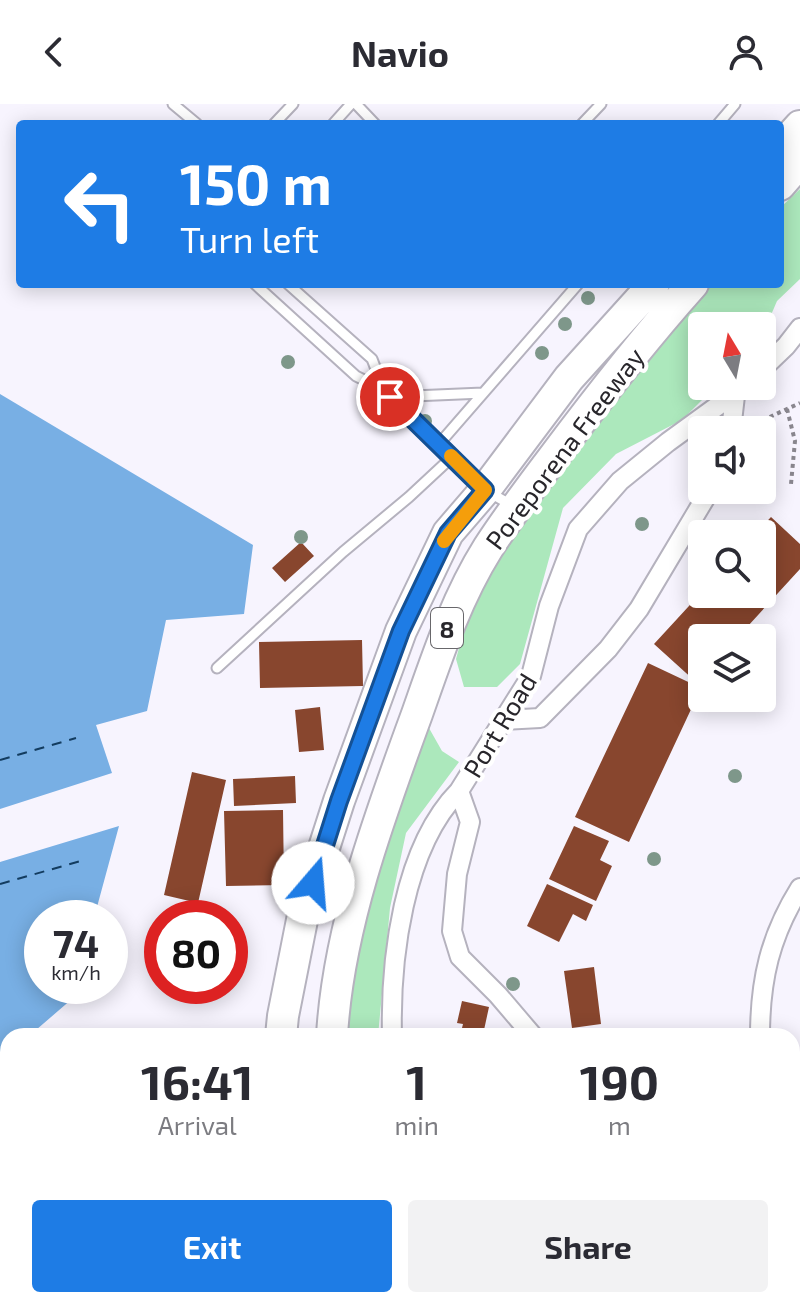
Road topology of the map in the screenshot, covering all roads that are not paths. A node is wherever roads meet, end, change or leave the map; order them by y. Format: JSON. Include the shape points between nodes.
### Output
{"nodes":[{"id":1,"x":173,"y":104,"type":"edge"},
{"id":2,"x":293,"y":104,"type":"edge"},
{"id":3,"x":353,"y":104,"type":"edge"},
{"id":4,"x":601,"y":104,"type":"edge"},
{"id":5,"x":735,"y":104,"type":"edge"},
{"id":6,"x":192,"y":120,"type":"edge"},
{"id":7,"x":278,"y":120,"type":"edge"},
{"id":8,"x":337,"y":120,"type":"edge"},
{"id":9,"x":371,"y":120,"type":"edge"},
{"id":10,"x":586,"y":120,"type":"edge"},
{"id":11,"x":721,"y":120,"type":"edge"},
{"id":12,"x":800,"y":126,"type":"edge"},
{"id":13,"x":784,"y":144,"type":"edge"},
{"id":14,"x":800,"y":162,"type":"edge"},
{"id":15,"x":784,"y":180,"type":"edge"},
{"id":16,"x":259,"y":288,"type":"edge"},
{"id":17,"x":292,"y":288,"type":"edge"},
{"id":18,"x":575,"y":288,"type":"edge"},
{"id":19,"x":650,"y":288,"type":"edge"},
{"id":20,"x":690,"y":288,"type":"edge"},
{"id":21,"x":800,"y":328,"type":"edge"},
{"id":22,"x":776,"y":356,"type":"edge"},
{"id":23,"x":483,"y":393,"type":"junction"},
{"id":24,"x":387,"y":394,"type":"junction"},
{"id":25,"x":727,"y":400,"type":"edge"},
{"id":26,"x":439,"y":444,"type":"junction"},
{"id":27,"x":452,"y":457,"type":"junction"},
{"id":28,"x":485,"y":490,"type":"junction"},
{"id":29,"x":702,"y":504,"type":"edge"},
{"id":30,"x":516,"y":508,"type":"junction"},
{"id":31,"x":217,"y":668,"type":"dead end"},
{"id":32,"x":503,"y":720,"type":"junction"},
{"id":33,"x":459,"y":791,"type":"junction"},
{"id":34,"x":800,"y":888,"type":"edge"},
{"id":35,"x":282,"y":1028,"type":"edge"},
{"id":36,"x":333,"y":1028,"type":"edge"},
{"id":37,"x":392,"y":1028,"type":"edge"},
{"id":38,"x":526,"y":1028,"type":"edge"},
{"id":39,"x":761,"y":1028,"type":"edge"}],
"edges":[{"from":1,"to":6,"type":"lane"},
{"from":2,"to":7,"type":"lane"},
{"from":3,"to":8,"type":"lane"},
{"from":3,"to":9,"type":"lane"},
{"from":4,"to":10,"type":"lane"},
{"from":5,"to":11,"type":"lane"},
{"from":12,"to":13,"type":"highway"},
{"from":14,"to":15,"type":"highway"},
{"from":16,"to":24,"type":"lane","via":[[356,376]]},
{"from":17,"to":24,"type":"lane","via":[[372,359]]},
{"from":18,"to":23,"type":"lane"},
{"from":19,"to":28,"type":"highway","name":"Poreporena Freeway","number":"8","via":[[569,378]]},
{"from":20,"to":30,"type":"highway","name":"Poreporena Freeway","number":"8","via":[[607,384]]},
{"from":21,"to":22,"type":"street"},
{"from":23,"to":24,"type":"lane"},
{"from":23,"to":26,"type":"lane"},
{"from":24,"to":26,"type":"lane"},
{"from":25,"to":32,"type":"street","name":"Port Road","via":[[620,481],[578,529],[549,606],[531,676]]},
{"from":26,"to":27,"type":"lane"},
{"from":27,"to":28,"type":"lane"},
{"from":27,"to":31,"type":"lane"},
{"from":28,"to":30,"type":"lane"},
{"from":28,"to":35,"type":"highway","name":"Poreporena Freeway","number":"8","via":[[448,533],[401,631],[304,910]]},
{"from":29,"to":32,"type":"street","via":[[639,609],[608,649],[540,718]]},
{"from":30,"to":36,"type":"highway","name":"Poreporena Freeway","number":"8","via":[[487,550],[447,628],[385,800],[354,906]]},
{"from":32,"to":33,"type":"street","name":"Port Road"},
{"from":33,"to":37,"type":"street","name":"Port Road","via":[[424,839],[406,894],[391,993]]},
{"from":33,"to":38,"type":"street","via":[[470,822],[457,874],[452,931],[460,957]]},
{"from":34,"to":39,"type":"street","via":[[784,913],[765,964]]}]}
